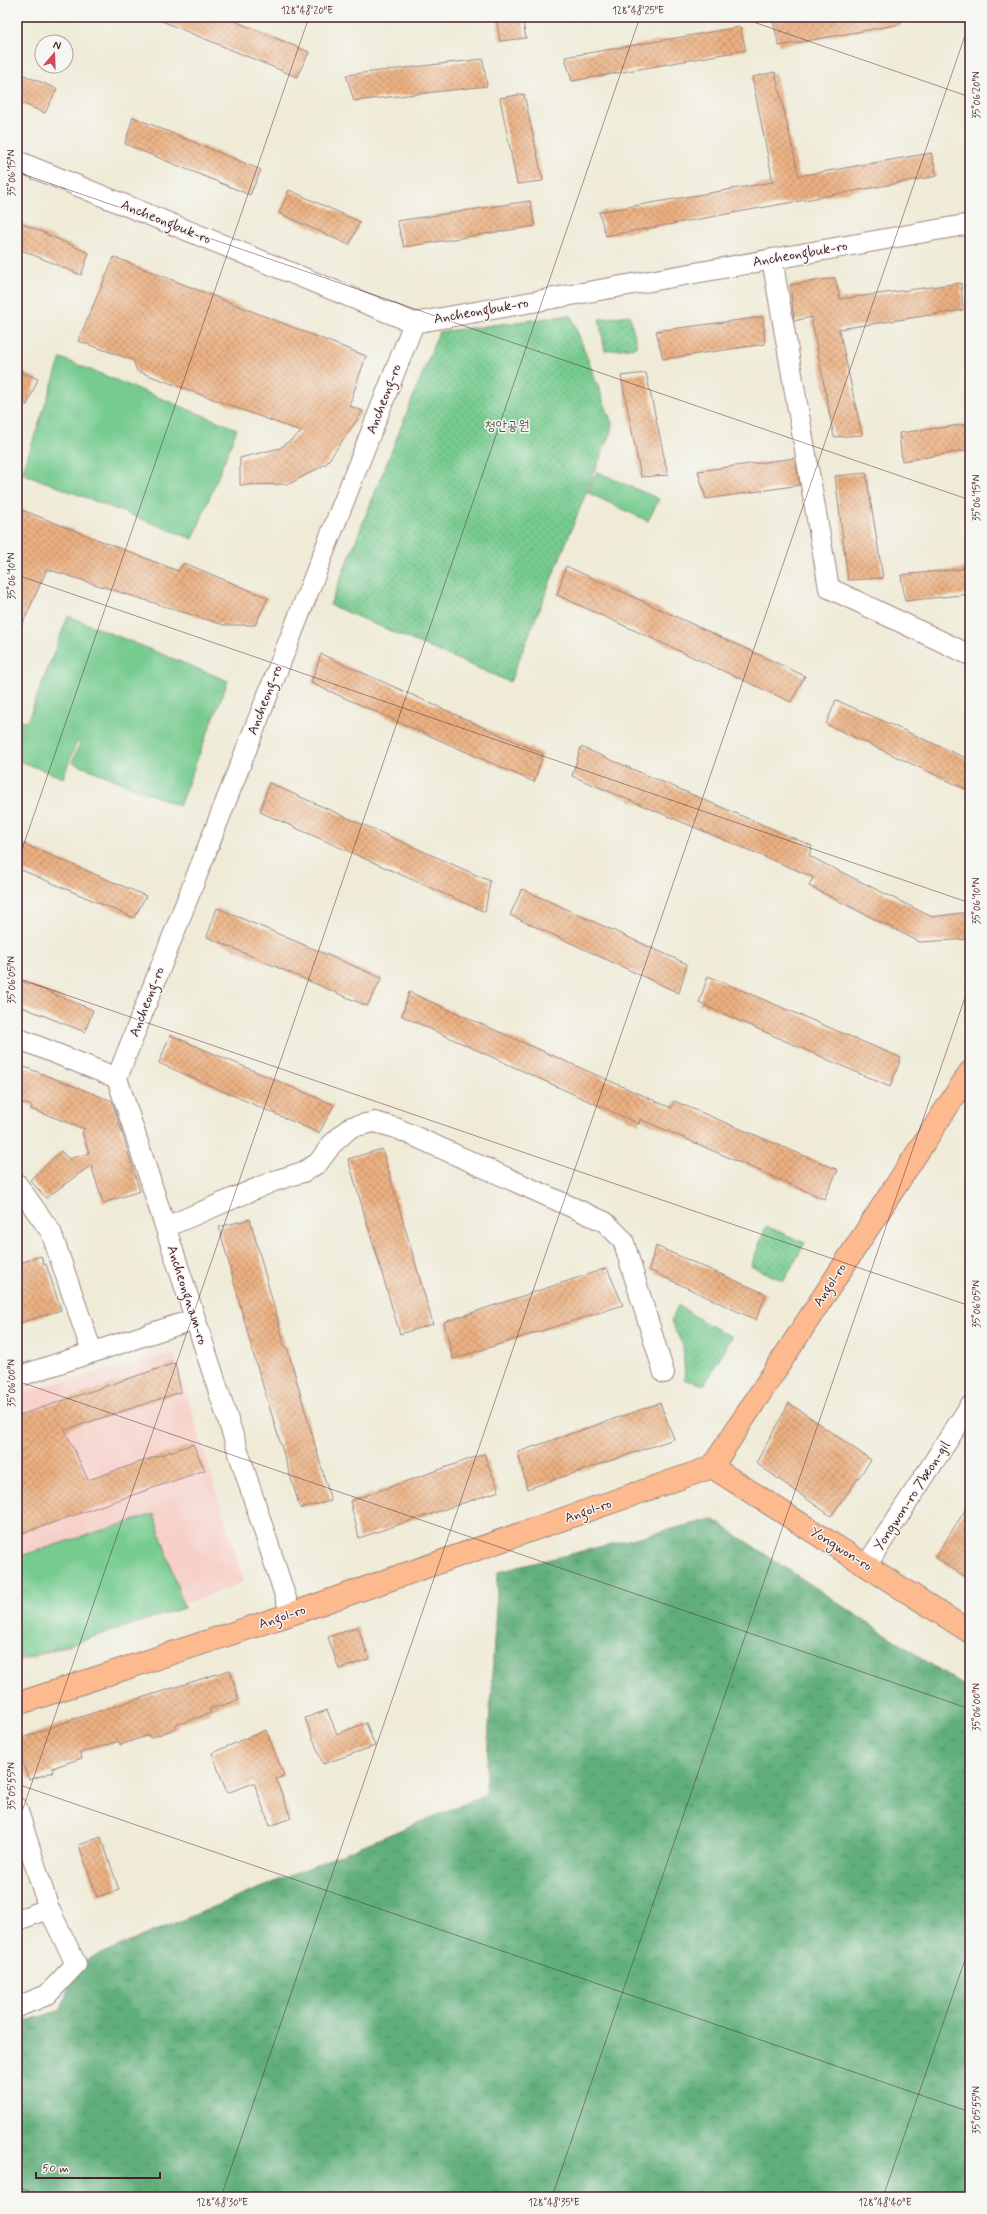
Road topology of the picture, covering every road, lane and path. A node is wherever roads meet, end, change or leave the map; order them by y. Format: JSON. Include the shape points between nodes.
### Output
{"nodes":[{"id":1,"x":17,"y":161,"type":"edge"},
{"id":2,"x":970,"y":224,"type":"edge"},
{"id":3,"x":772,"y":259,"type":"junction"},
{"id":4,"x":414,"y":323,"type":"junction"},
{"id":5,"x":970,"y":655,"type":"edge"},
{"id":6,"x":17,"y":1038,"type":"edge"},
{"id":7,"x":970,"y":1072,"type":"edge"},
{"id":8,"x":117,"y":1078,"type":"junction"},
{"id":9,"x":17,"y":1184,"type":"edge"},
{"id":10,"x":166,"y":1227,"type":"junction"},
{"id":11,"x":195,"y":1319,"type":"junction"},
{"id":12,"x":92,"y":1352,"type":"junction"},
{"id":13,"x":664,"y":1373,"type":"dead end"},
{"id":14,"x":17,"y":1376,"type":"edge"},
{"id":15,"x":968,"y":1416,"type":"edge"},
{"id":16,"x":712,"y":1467,"type":"junction"},
{"id":17,"x":866,"y":1566,"type":"junction"},
{"id":18,"x":291,"y":1614,"type":"junction"},
{"id":19,"x":970,"y":1632,"type":"edge"},
{"id":20,"x":17,"y":1704,"type":"edge"},
{"id":21,"x":17,"y":1808,"type":"edge"},
{"id":22,"x":49,"y":1909,"type":"junction"},
{"id":23,"x":17,"y":1920,"type":"edge"},
{"id":24,"x":17,"y":2007,"type":"edge"}],
"edges":[{"from":1,"to":4,"type":"street","name":"Ancheongbuk-ro"},
{"from":2,"to":3,"type":"street","name":"Ancheongbuk-ro"},
{"from":3,"to":4,"type":"street","name":"Ancheongbuk-ro"},
{"from":3,"to":5,"type":"street","via":[[829,588]]},
{"from":4,"to":8,"type":"street","name":"Ancheong-ro"},
{"from":6,"to":8,"type":"street"},
{"from":7,"to":16,"type":"main road","name":"Angol-ro"},
{"from":8,"to":10,"type":"street","name":"Ancheongnam-ro"},
{"from":9,"to":12,"type":"street","via":[[51,1232]]},
{"from":10,"to":11,"type":"street","name":"Ancheongnam-ro"},
{"from":10,"to":13,"type":"street","via":[[318,1164],[332,1144],[351,1127],[375,1122],[389,1126],[605,1222],[623,1240]]},
{"from":11,"to":12,"type":"street"},
{"from":11,"to":18,"type":"street","name":"Ancheongnam-ro"},
{"from":12,"to":14,"type":"street"},
{"from":15,"to":17,"type":"street","name":"Yongwon-ro 7beon-gil"},
{"from":16,"to":17,"type":"main road","name":"Yongwon-ro"},
{"from":16,"to":18,"type":"main road","name":"Angol-ro"},
{"from":17,"to":19,"type":"main road","name":"Yongwon-ro"},
{"from":18,"to":20,"type":"main road","name":"Angol-ro"},
{"from":21,"to":22,"type":"street"},
{"from":22,"to":23,"type":"street"},
{"from":22,"to":24,"type":"street","via":[[76,1964],[47,1995]]}]}
